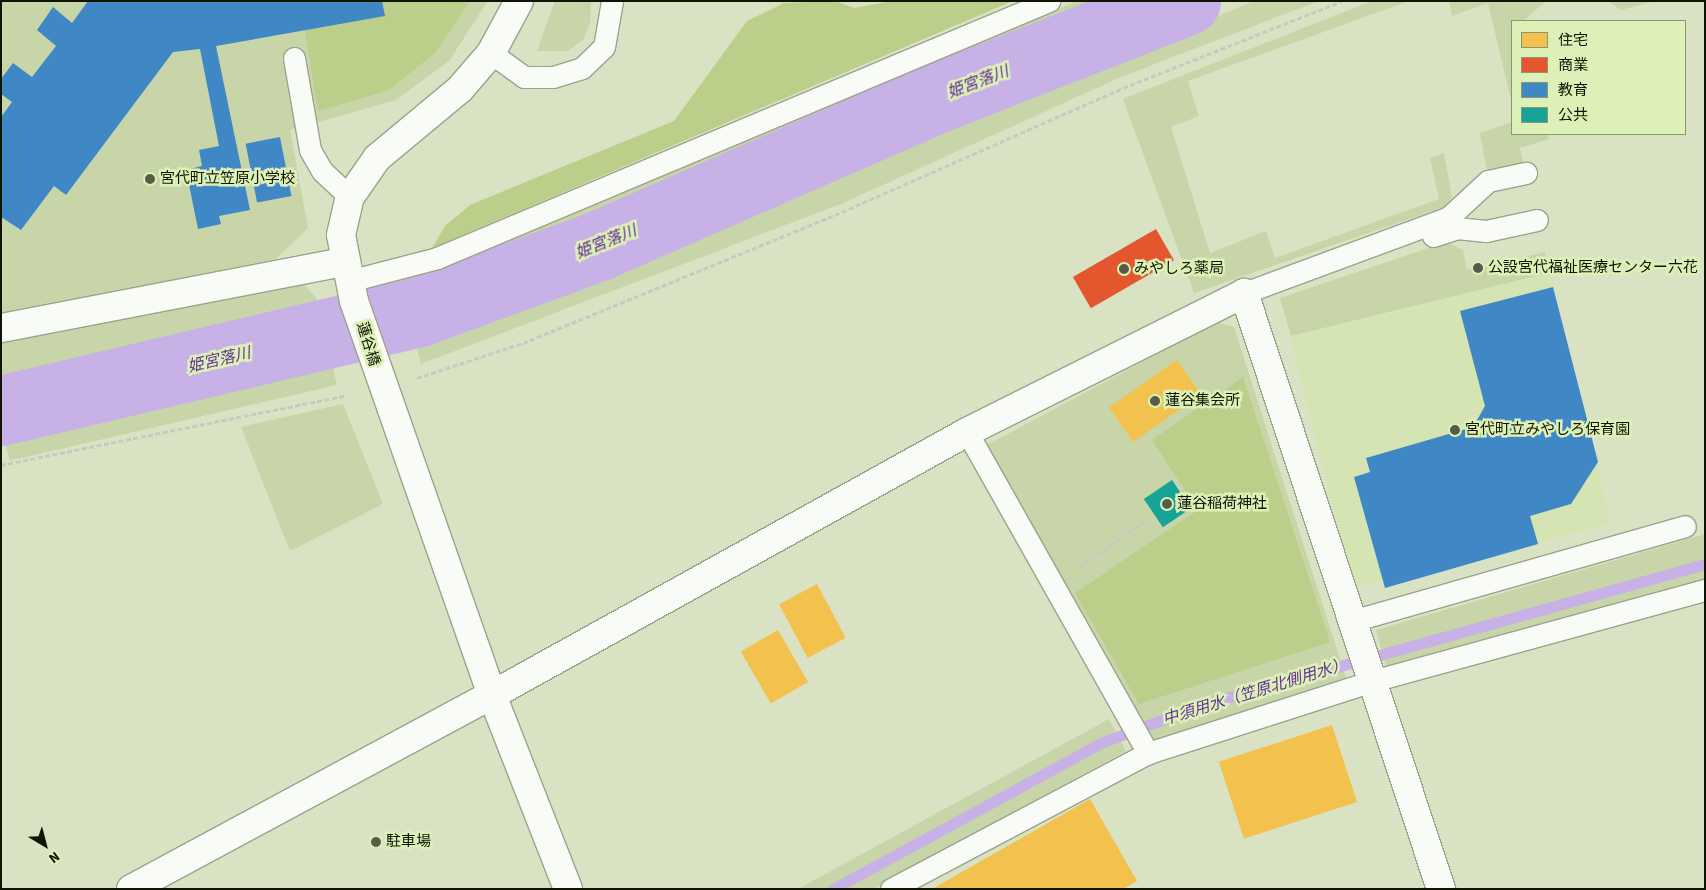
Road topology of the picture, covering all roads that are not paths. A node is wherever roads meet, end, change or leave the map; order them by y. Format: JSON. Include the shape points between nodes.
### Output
{"nodes":[{"id":1,"x":519,"y":1,"type":"edge"},
{"id":2,"x":612,"y":1,"type":"edge"},
{"id":3,"x":1049,"y":1,"type":"edge"},
{"id":4,"x":491,"y":53,"type":"junction"},
{"id":5,"x":294,"y":58,"type":"dead end"},
{"id":6,"x":1526,"y":173,"type":"dead end"},
{"id":7,"x":1479,"y":188,"type":"junction"},
{"id":8,"x":350,"y":198,"type":"junction"},
{"id":9,"x":1537,"y":220,"type":"dead end"},
{"id":10,"x":1456,"y":228,"type":"junction"},
{"id":11,"x":349,"y":282,"type":"junction"},
{"id":12,"x":1244,"y":293,"type":"junction"},
{"id":13,"x":1,"y":328,"type":"edge"},
{"id":14,"x":967,"y":432,"type":"junction"},
{"id":15,"x":1686,"y":526,"type":"dead end"},
{"id":16,"x":1705,"y":590,"type":"edge"},
{"id":17,"x":1352,"y":621,"type":"junction"},
{"id":18,"x":1372,"y":680,"type":"junction"},
{"id":19,"x":492,"y":695,"type":"junction"},
{"id":20,"x":1148,"y":753,"type":"junction"},
{"id":21,"x":131,"y":889,"type":"edge"},
{"id":22,"x":568,"y":889,"type":"edge"},
{"id":23,"x":891,"y":889,"type":"edge"},
{"id":24,"x":1441,"y":889,"type":"edge"}],
"edges":[{"from":1,"to":4,"type":"street"},
{"from":2,"to":4,"type":"lane","via":[[604,47],[582,68],[553,77],[524,77]]},
{"from":3,"to":11,"type":"lane","via":[[436,258]]},
{"from":4,"to":8,"type":"street","via":[[460,89],[378,158]]},
{"from":5,"to":8,"type":"lane","via":[[310,150],[322,171]]},
{"from":6,"to":7,"type":"lane","via":[[1488,181]]},
{"from":7,"to":10,"type":"lane","via":[[1476,206]]},
{"from":7,"to":12,"type":"lane","via":[[1449,217],[1271,280]]},
{"from":8,"to":11,"type":"street","name":"蓮谷橋","via":[[341,235]]},
{"from":9,"to":10,"type":"lane","via":[[1486,230]]},
{"from":10,"to":12,"type":"lane","via":[[1273,291]]},
{"from":11,"to":13,"type":"street"},
{"from":11,"to":19,"type":"street","name":"蓮谷橋","via":[[381,388]]},
{"from":12,"to":14,"type":"street"},
{"from":12,"to":17,"type":"street"},
{"from":14,"to":19,"type":"street"},
{"from":14,"to":20,"type":"lane"},
{"from":15,"to":17,"type":"lane"},
{"from":16,"to":18,"type":"lane"},
{"from":17,"to":18,"type":"street"},
{"from":18,"to":20,"type":"lane"},
{"from":18,"to":24,"type":"street"},
{"from":19,"to":21,"type":"street"},
{"from":19,"to":22,"type":"street","name":"蓮谷橋"},
{"from":20,"to":23,"type":"lane"}]}
